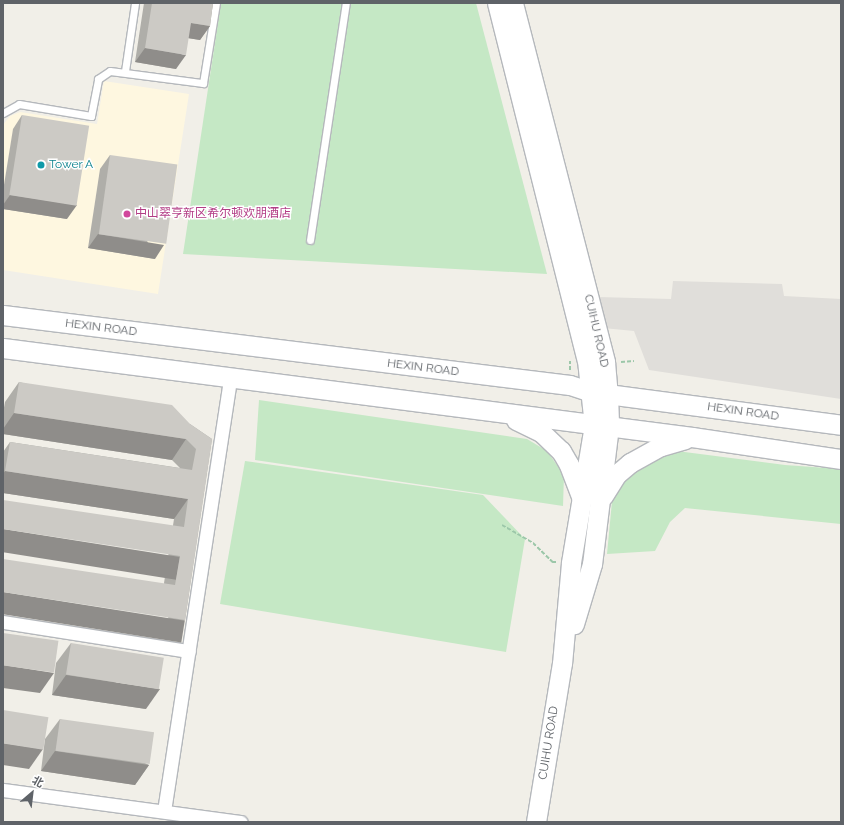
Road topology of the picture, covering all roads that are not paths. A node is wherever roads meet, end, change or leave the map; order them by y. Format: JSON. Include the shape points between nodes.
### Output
{"nodes":[{"id":1,"x":135,"y":3,"type":"edge"},
{"id":2,"x":216,"y":3,"type":"edge"},
{"id":3,"x":346,"y":3,"type":"edge"},
{"id":4,"x":497,"y":3,"type":"edge"},
{"id":5,"x":513,"y":3,"type":"edge"},
{"id":6,"x":125,"y":71,"type":"junction"},
{"id":7,"x":3,"y":113,"type":"edge"},
{"id":8,"x":310,"y":240,"type":"dead end"},
{"id":9,"x":3,"y":315,"type":"edge"},
{"id":10,"x":3,"y":348,"type":"edge"},
{"id":11,"x":230,"y":378,"type":"junction"},
{"id":12,"x":600,"y":393,"type":"junction"},
{"id":13,"x":498,"y":412,"type":"junction"},
{"id":14,"x":841,"y":425,"type":"edge"},
{"id":15,"x":601,"y":426,"type":"junction"},
{"id":16,"x":692,"y":437,"type":"junction"},
{"id":17,"x":841,"y":459,"type":"edge"},
{"id":18,"x":591,"y":500,"type":"junction"},
{"id":19,"x":3,"y":622,"type":"edge"},
{"id":20,"x":189,"y":651,"type":"junction"},
{"id":21,"x":562,"y":663,"type":"junction"},
{"id":22,"x":3,"y":790,"type":"edge"},
{"id":23,"x":164,"y":812,"type":"junction"},
{"id":24,"x":241,"y":822,"type":"edge"},
{"id":25,"x":536,"y":822,"type":"edge"}],
"edges":[{"from":1,"to":6,"type":"lane"},
{"from":2,"to":6,"type":"lane","via":[[203,83]]},
{"from":3,"to":8,"type":"lane"},
{"from":4,"to":12,"type":"street","name":"CUIHU ROAD","via":[[587,360]]},
{"from":5,"to":12,"type":"street","name":"CUIHU ROAD","via":[[605,362]]},
{"from":6,"to":7,"type":"lane","via":[[110,71],[98,79],[91,116],[19,104]]},
{"from":9,"to":12,"type":"street","name":"HEXIN ROAD","via":[[570,385]]},
{"from":10,"to":11,"type":"street"},
{"from":11,"to":13,"type":"street"},
{"from":11,"to":20,"type":"street"},
{"from":12,"to":14,"type":"street","name":"HEXIN ROAD"},
{"from":12,"to":15,"type":"street","name":"CUIHU ROAD"},
{"from":13,"to":15,"type":"street"},
{"from":13,"to":18,"type":"street","via":[[541,432],[554,444]]},
{"from":15,"to":16,"type":"street"},
{"from":15,"to":18,"type":"street","name":"CUIHU ROAD"},
{"from":16,"to":17,"type":"street"},
{"from":16,"to":18,"type":"street","via":[[661,446],[630,463]]},
{"from":18,"to":21,"type":"street","name":"CUIHU ROAD","via":[[571,563]]},
{"from":18,"to":21,"type":"street","name":"CUIHU ROAD","via":[[592,564]]},
{"from":19,"to":20,"type":"street"},
{"from":20,"to":23,"type":"street"},
{"from":21,"to":25,"type":"street","name":"CUIHU ROAD"},
{"from":22,"to":23,"type":"street"},
{"from":23,"to":24,"type":"street"}]}
